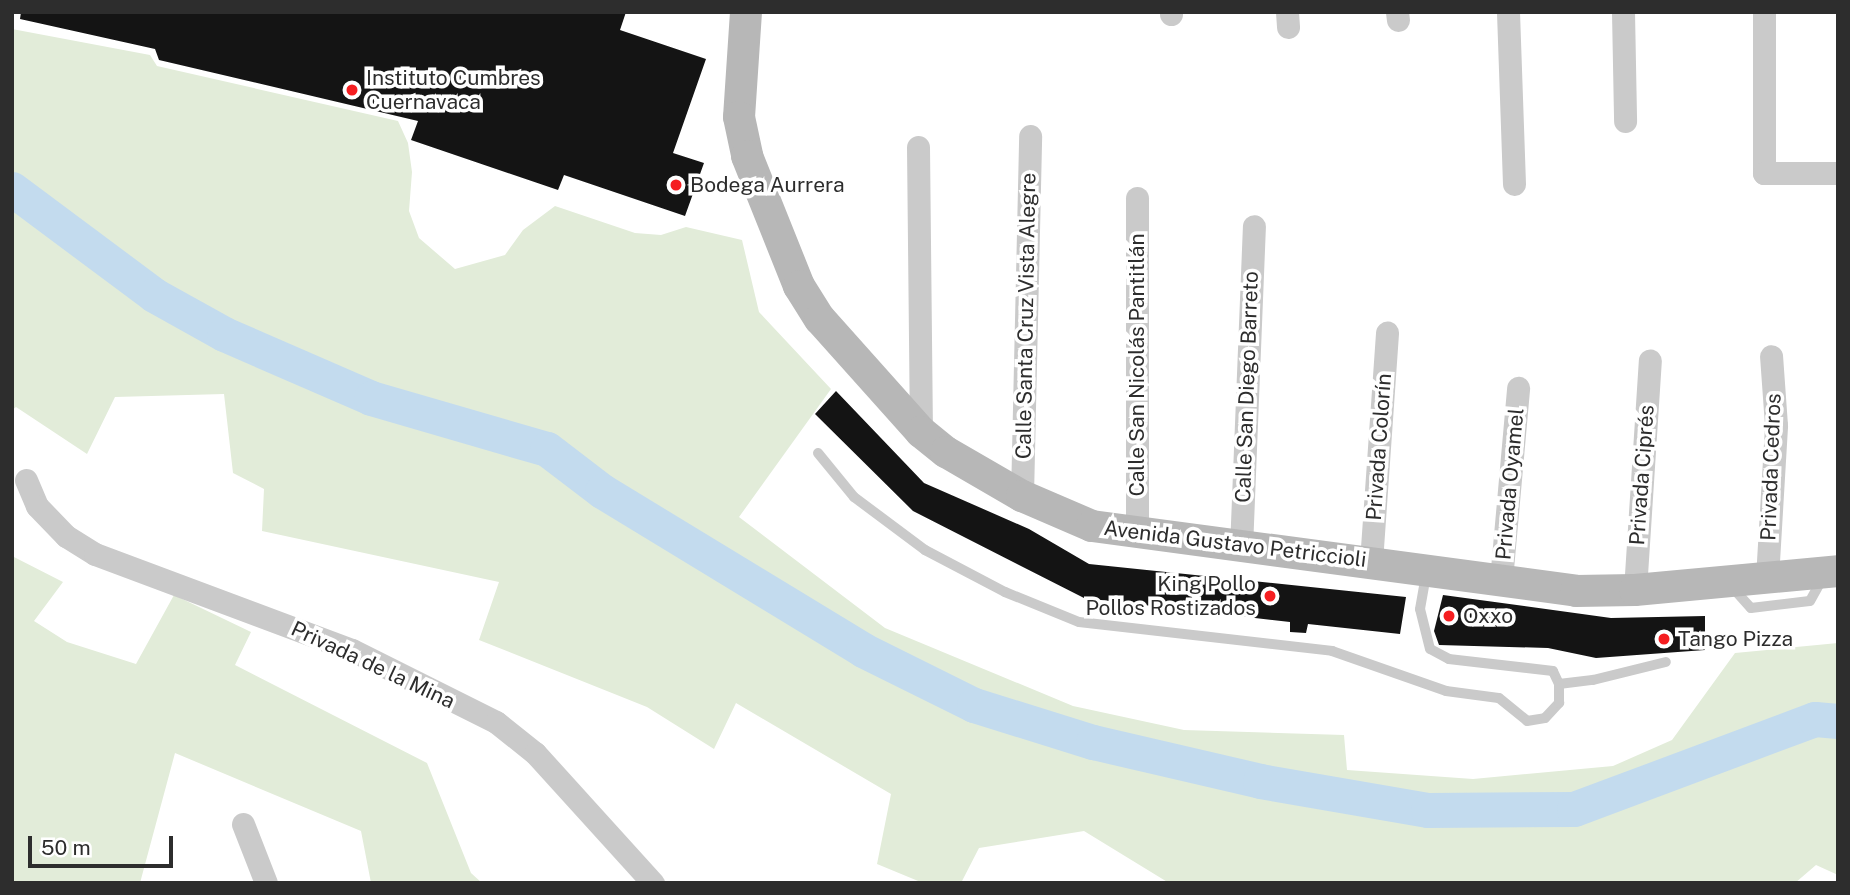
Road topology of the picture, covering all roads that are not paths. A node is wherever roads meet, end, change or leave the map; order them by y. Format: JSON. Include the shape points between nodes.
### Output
{"nodes":[{"id":1,"x":746,"y":12,"type":"edge"},
{"id":2,"x":1508,"y":12,"type":"edge"},
{"id":3,"x":1623,"y":12,"type":"edge"},
{"id":4,"x":1764,"y":12,"type":"edge"},
{"id":5,"x":1625,"y":121,"type":"dead end"},
{"id":6,"x":1030,"y":136,"type":"dead end"},
{"id":7,"x":918,"y":147,"type":"dead end"},
{"id":8,"x":1838,"y":173,"type":"edge"},
{"id":9,"x":1514,"y":184,"type":"dead end"},
{"id":10,"x":1138,"y":198,"type":"dead end"},
{"id":11,"x":1254,"y":226,"type":"dead end"},
{"id":12,"x":1387,"y":333,"type":"dead end"},
{"id":13,"x":1771,"y":356,"type":"dead end"},
{"id":14,"x":1650,"y":360,"type":"dead end"},
{"id":15,"x":1518,"y":388,"type":"dead end"},
{"id":16,"x":921,"y":432,"type":"junction"},
{"id":17,"x":818,"y":453,"type":"dead end"},
{"id":18,"x":26,"y":480,"type":"dead end"},
{"id":19,"x":1022,"y":496,"type":"junction"},
{"id":20,"x":1137,"y":533,"type":"junction"},
{"id":21,"x":1241,"y":548,"type":"junction"},
{"id":22,"x":1371,"y":562,"type":"junction"},
{"id":23,"x":1427,"y":568,"type":"junction"},
{"id":24,"x":1832,"y":572,"type":"edge"},
{"id":25,"x":1767,"y":578,"type":"junction"},
{"id":26,"x":1502,"y":580,"type":"junction"},
{"id":27,"x":1728,"y":583,"type":"junction"},
{"id":28,"x":1635,"y":590,"type":"junction"},
{"id":29,"x":1666,"y":662,"type":"dead end"},
{"id":30,"x":1559,"y":684,"type":"junction"},
{"id":31,"x":243,"y":824,"type":"dead end"},
{"id":32,"x":266,"y":883,"type":"edge"},
{"id":33,"x":653,"y":883,"type":"edge"}],
"edges":[{"from":1,"to":16,"type":"street","name":"Avenida Gustavo Petriccioli","via":[[740,72],[744,143],[799,286],[820,319]]},
{"from":2,"to":9,"type":"street"},
{"from":3,"to":5,"type":"street"},
{"from":4,"to":8,"type":"street","via":[[1765,173]]},
{"from":6,"to":19,"type":"street","name":"Calle Santa Cruz Vista Alegre"},
{"from":7,"to":16,"type":"street"},
{"from":10,"to":20,"type":"street","name":"Calle San Nicolás Pantitlán"},
{"from":11,"to":21,"type":"street","name":"Calle San Diego Barreto"},
{"from":12,"to":22,"type":"street","name":"Privada Colorín"},
{"from":13,"to":25,"type":"street","name":"Privada Cedros","via":[[1776,425]]},
{"from":14,"to":28,"type":"street","name":"Privada Ciprés"},
{"from":15,"to":26,"type":"street","name":"Privada Oyamel"},
{"from":16,"to":19,"type":"street","name":"Avenida Gustavo Petriccioli","via":[[946,452]]},
{"from":17,"to":30,"type":"lane","via":[[854,497],[925,550],[1005,592],[1079,622],[1332,651],[1446,691],[1499,698],[1527,721],[1545,718],[1559,703]]},
{"from":18,"to":33,"type":"street","name":"Privada de la Mina","via":[[37,506],[66,536],[95,554],[352,650],[496,722],[536,753]]},
{"from":19,"to":20,"type":"street","name":"Avenida Gustavo Petriccioli","via":[[1092,526]]},
{"from":20,"to":21,"type":"street","name":"Avenida Gustavo Petriccioli"},
{"from":21,"to":22,"type":"street","name":"Avenida Gustavo Petriccioli"},
{"from":22,"to":23,"type":"street","name":"Avenida Gustavo Petriccioli"},
{"from":23,"to":26,"type":"street","name":"Avenida Gustavo Petriccioli"},
{"from":23,"to":30,"type":"lane","via":[[1420,609],[1430,649],[1449,659],[1553,671]]},
{"from":24,"to":25,"type":"street","name":"Avenida Gustavo Petriccioli"},
{"from":24,"to":27,"type":"lane","via":[[1810,601],[1751,608]]},
{"from":25,"to":27,"type":"street","name":"Avenida Gustavo Petriccioli"},
{"from":26,"to":28,"type":"street","name":"Avenida Gustavo Petriccioli","via":[[1576,591]]},
{"from":27,"to":28,"type":"street","name":"Avenida Gustavo Petriccioli"},
{"from":29,"to":30,"type":"lane"},
{"from":31,"to":32,"type":"street"}]}
